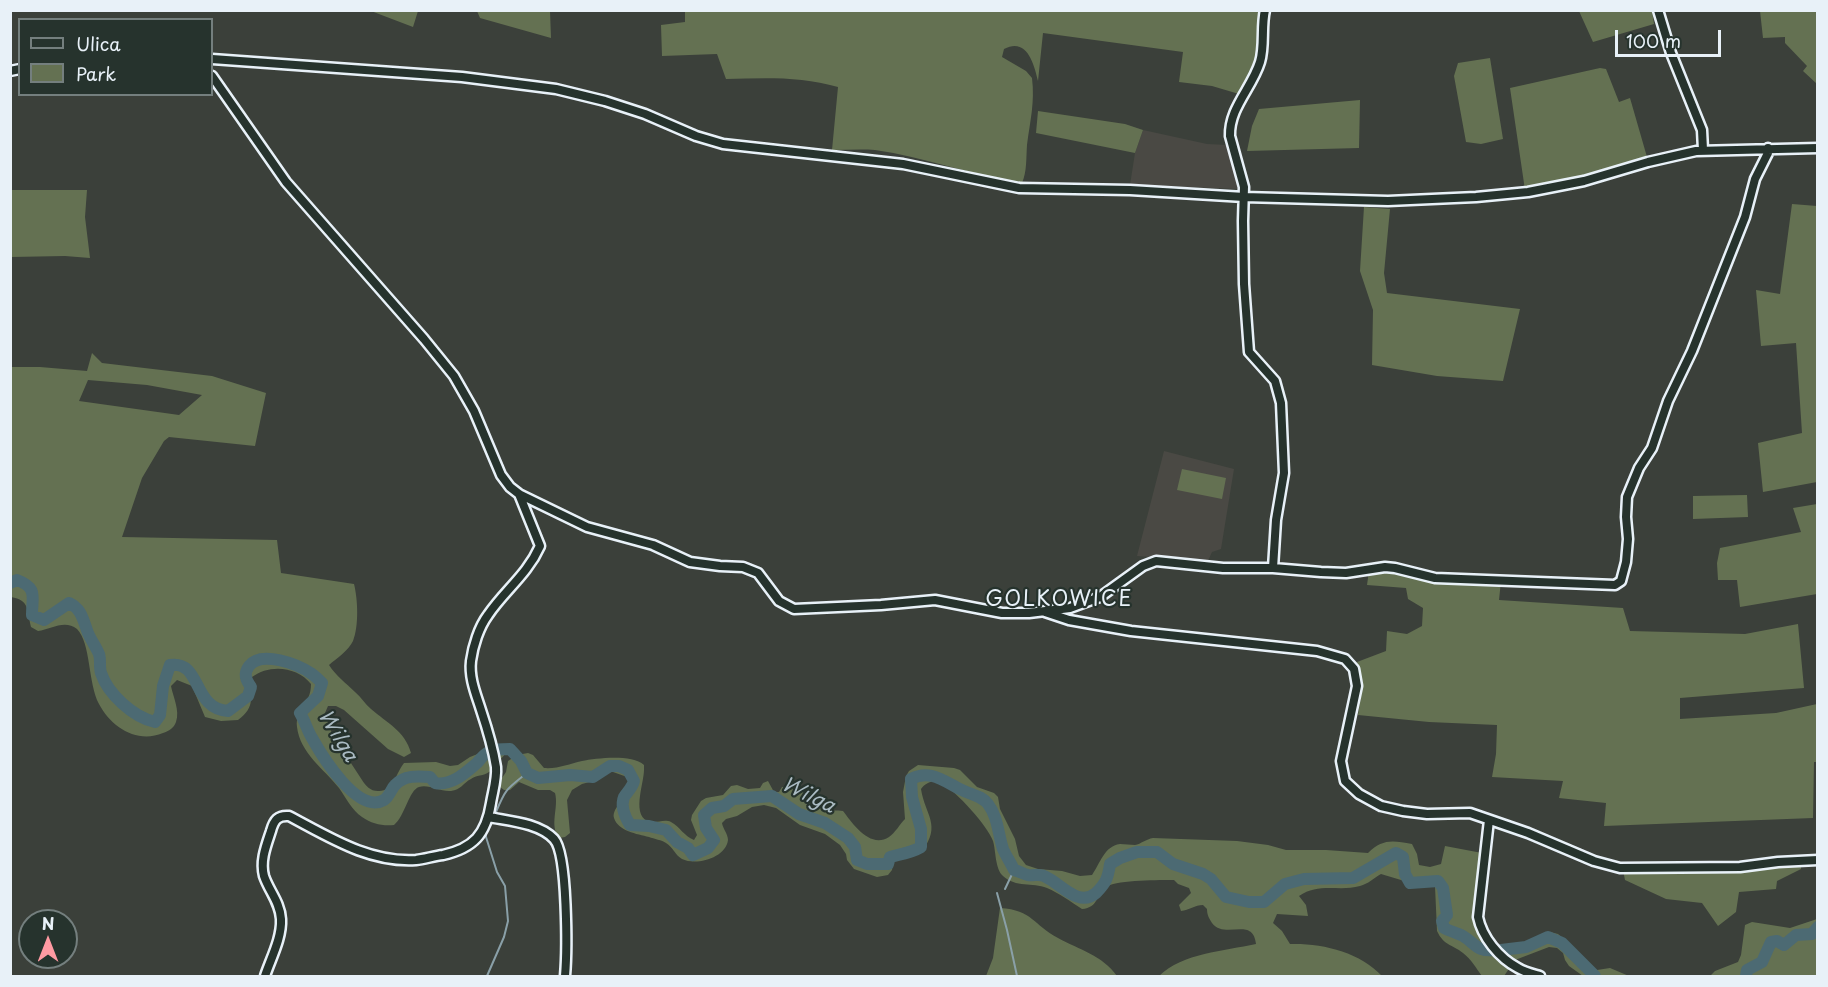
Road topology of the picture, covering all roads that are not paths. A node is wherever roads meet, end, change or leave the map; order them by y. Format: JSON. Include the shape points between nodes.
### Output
{"nodes":[{"id":1,"x":1265,"y":10,"type":"edge"},
{"id":2,"x":1658,"y":10,"type":"edge"},
{"id":3,"x":213,"y":59,"type":"edge"},
{"id":4,"x":213,"y":77,"type":"edge"},
{"id":5,"x":1768,"y":148,"type":"junction"},
{"id":6,"x":1818,"y":148,"type":"edge"},
{"id":7,"x":1703,"y":150,"type":"junction"},
{"id":8,"x":1244,"y":196,"type":"junction"},
{"id":9,"x":519,"y":494,"type":"junction"},
{"id":10,"x":1273,"y":568,"type":"junction"},
{"id":11,"x":1044,"y":611,"type":"junction"},
{"id":12,"x":489,"y":817,"type":"junction"},
{"id":13,"x":1489,"y":820,"type":"junction"},
{"id":14,"x":1818,"y":860,"type":"edge"},
{"id":15,"x":265,"y":976,"type":"edge"},
{"id":16,"x":565,"y":976,"type":"edge"},
{"id":17,"x":1540,"y":976,"type":"edge"}],
"edges":[{"from":1,"to":8,"type":"street","via":[[1261,60],[1231,118],[1230,136]]},
{"from":2,"to":7,"type":"street","via":[[1702,130]]},
{"from":3,"to":8,"type":"street","via":[[462,77],[556,89],[645,114],[723,144],[903,164],[1019,188]]},
{"from":4,"to":9,"type":"street","via":[[286,182],[454,376],[474,411],[501,475]]},
{"from":5,"to":6,"type":"street"},
{"from":5,"to":7,"type":"street"},
{"from":5,"to":10,"type":"street","via":[[1704,322],[1668,401],[1652,448],[1627,496],[1628,539],[1621,581],[1615,585],[1435,578],[1385,567],[1346,573]]},
{"from":7,"to":8,"type":"street","via":[[1528,192],[1388,201]]},
{"from":8,"to":10,"type":"street","via":[[1249,352],[1275,381],[1281,403],[1284,473]]},
{"from":9,"to":11,"type":"street","via":[[588,527],[653,544],[690,562],[743,567],[758,573],[779,601],[794,609],[935,600],[1002,613]]},
{"from":9,"to":12,"type":"street","via":[[540,546],[533,562],[487,616],[471,662],[471,680],[496,768]]},
{"from":10,"to":11,"type":"street","via":[[1156,561],[1100,597],[1070,608]]},
{"from":11,"to":13,"type":"street","via":[[1069,620],[1131,631],[1317,651],[1346,660],[1354,669],[1358,686],[1341,761],[1346,781],[1359,794],[1381,806],[1427,814],[1470,813]]},
{"from":12,"to":15,"type":"street","via":[[476,840],[467,847],[417,860],[372,855],[289,816],[277,818],[262,864],[281,919]]},
{"from":12,"to":16,"type":"street","via":[[534,828],[559,846],[564,887]]},
{"from":13,"to":14,"type":"street","via":[[1620,868],[1740,867]]},
{"from":13,"to":17,"type":"street","via":[[1480,928],[1518,968]]}]}
